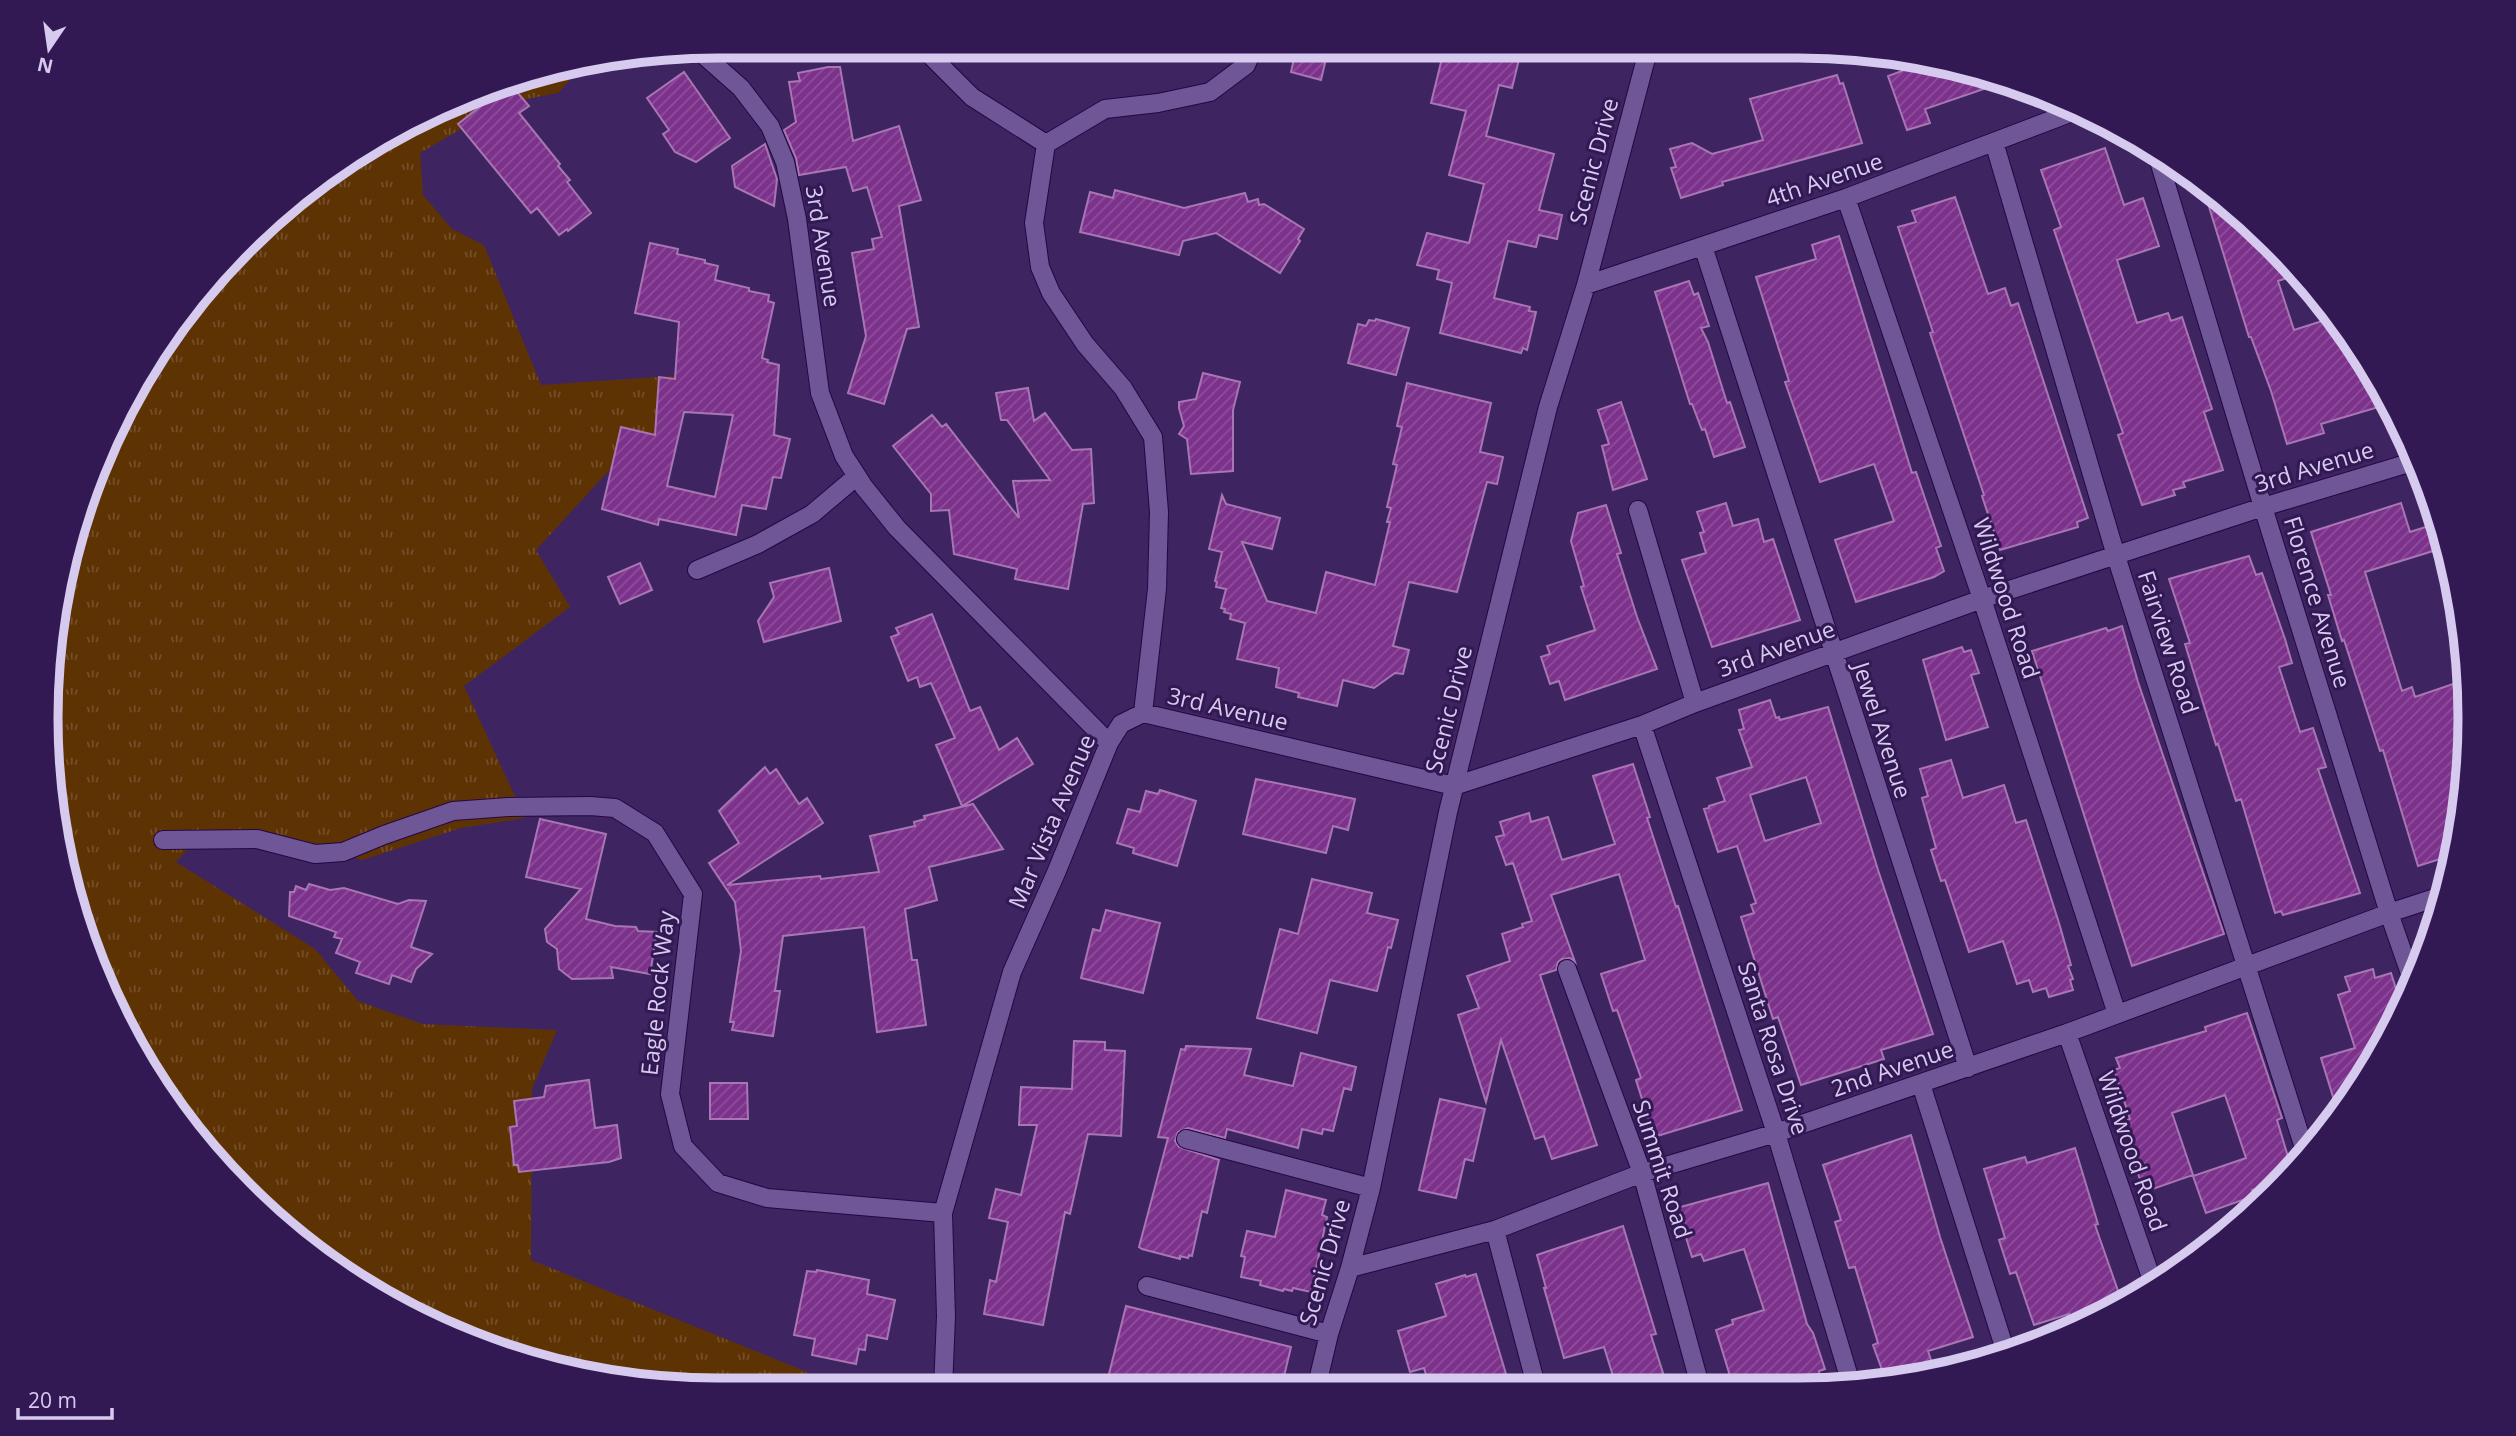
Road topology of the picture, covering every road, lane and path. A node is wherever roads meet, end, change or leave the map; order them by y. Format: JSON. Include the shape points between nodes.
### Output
{"nodes":[{"id":1,"x":707,"y":58,"type":"edge"},
{"id":2,"x":933,"y":58,"type":"edge"},
{"id":3,"x":1249,"y":58,"type":"edge"},
{"id":4,"x":1646,"y":58,"type":"edge"},
{"id":5,"x":2066,"y":115,"type":"edge"},
{"id":6,"x":1994,"y":142,"type":"junction"},
{"id":7,"x":1046,"y":144,"type":"junction"},
{"id":8,"x":2161,"y":166,"type":"edge"},
{"id":9,"x":1846,"y":198,"type":"junction"},
{"id":10,"x":1703,"y":246,"type":"junction"},
{"id":11,"x":1586,"y":285,"type":"junction"},
{"id":12,"x":2407,"y":464,"type":"edge"},
{"id":13,"x":857,"y":476,"type":"junction"},
{"id":14,"x":2263,"y":507,"type":"junction"},
{"id":15,"x":1638,"y":510,"type":"dead end"},
{"id":16,"x":2116,"y":556,"type":"junction"},
{"id":17,"x":697,"y":570,"type":"dead end"},
{"id":18,"x":1982,"y":599,"type":"junction"},
{"id":19,"x":1833,"y":654,"type":"junction"},
{"id":20,"x":1695,"y":703,"type":"junction"},
{"id":21,"x":1143,"y":713,"type":"junction"},
{"id":22,"x":1642,"y":725,"type":"junction"},
{"id":23,"x":1109,"y":743,"type":"junction"},
{"id":24,"x":1454,"y":786,"type":"junction"},
{"id":25,"x":163,"y":840,"type":"dead end"},
{"id":26,"x":2433,"y":899,"type":"edge"},
{"id":27,"x":2389,"y":913,"type":"junction"},
{"id":28,"x":2247,"y":966,"type":"junction"},
{"id":29,"x":1567,"y":968,"type":"dead end"},
{"id":30,"x":2409,"y":969,"type":"edge"},
{"id":31,"x":2117,"y":1014,"type":"junction"},
{"id":32,"x":2067,"y":1033,"type":"junction"},
{"id":33,"x":1968,"y":1068,"type":"junction"},
{"id":34,"x":1921,"y":1084,"type":"junction"},
{"id":35,"x":1776,"y":1133,"type":"junction"},
{"id":36,"x":1186,"y":1139,"type":"dead end"},
{"id":37,"x":2303,"y":1143,"type":"edge"},
{"id":38,"x":1642,"y":1173,"type":"junction"},
{"id":39,"x":1371,"y":1188,"type":"junction"},
{"id":40,"x":943,"y":1213,"type":"junction"},
{"id":41,"x":1495,"y":1230,"type":"junction"},
{"id":42,"x":1350,"y":1268,"type":"junction"},
{"id":43,"x":2151,"y":1276,"type":"edge"},
{"id":44,"x":1147,"y":1286,"type":"dead end"},
{"id":45,"x":1329,"y":1334,"type":"junction"},
{"id":46,"x":2004,"y":1345,"type":"edge"},
{"id":47,"x":1849,"y":1376,"type":"edge"},
{"id":48,"x":943,"y":1378,"type":"edge"},
{"id":49,"x":1319,"y":1378,"type":"edge"},
{"id":50,"x":1534,"y":1378,"type":"edge"},
{"id":51,"x":1698,"y":1378,"type":"edge"}],
"edges":[{"from":1,"to":13,"type":"street","name":"3rd Avenue","via":[[770,126],[785,162],[820,393],[844,456]]},
{"from":2,"to":7,"type":"street","via":[[972,97]]},
{"from":3,"to":7,"type":"street","via":[[1210,92],[1105,109]]},
{"from":4,"to":11,"type":"street","name":"Scenic Drive"},
{"from":5,"to":6,"type":"street","name":"4th Avenue"},
{"from":6,"to":9,"type":"street","name":"4th Avenue"},
{"from":6,"to":16,"type":"street","name":"Fairview Road"},
{"from":7,"to":21,"type":"street","via":[[1034,222],[1040,267],[1051,293],[1085,344],[1123,388],[1153,437],[1159,512],[1157,576]]},
{"from":8,"to":14,"type":"street","name":"Florence Avenue"},
{"from":9,"to":10,"type":"street","name":"4th Avenue"},
{"from":9,"to":18,"type":"street","name":"Wildwood Road"},
{"from":10,"to":11,"type":"street","name":"4th Avenue"},
{"from":10,"to":19,"type":"street","name":"Jewel Avenue"},
{"from":11,"to":24,"type":"street","name":"Scenic Drive","via":[[1548,407]]},
{"from":12,"to":14,"type":"street","name":"3rd Avenue"},
{"from":13,"to":17,"type":"street","via":[[812,514]]},
{"from":13,"to":23,"type":"street","name":"3rd Avenue","via":[[897,528]]},
{"from":14,"to":16,"type":"street","name":"3rd Avenue"},
{"from":14,"to":27,"type":"street","name":"Florence Avenue"},
{"from":15,"to":20,"type":"street"},
{"from":16,"to":18,"type":"street","name":"3rd Avenue"},
{"from":16,"to":28,"type":"street","name":"Fairview Road"},
{"from":18,"to":19,"type":"street","name":"3rd Avenue"},
{"from":18,"to":31,"type":"street","name":"Wildwood Road"},
{"from":19,"to":20,"type":"street","name":"3rd Avenue"},
{"from":19,"to":33,"type":"street","name":"Jewel Avenue"},
{"from":20,"to":22,"type":"street","name":"3rd Avenue"},
{"from":21,"to":23,"type":"street","name":"Mar Vista Avenue","via":[[1121,724]]},
{"from":21,"to":24,"type":"street","name":"3rd Avenue"},
{"from":22,"to":24,"type":"street","name":"3rd Avenue"},
{"from":22,"to":35,"type":"street","name":"Santa Rosa Drive"},
{"from":23,"to":40,"type":"street","name":"Mar Vista Avenue","via":[[1012,972]]},
{"from":24,"to":39,"type":"street","name":"Scenic Drive"},
{"from":25,"to":40,"type":"street","name":"Eagle Rock Way","via":[[257,839],[315,854],[343,852],[453,811],[615,808],[654,833],[693,894],[670,1094],[682,1146],[718,1182],[767,1198]]},
{"from":26,"to":27,"type":"street","name":"2nd Avenue"},
{"from":27,"to":28,"type":"street","name":"2nd Avenue"},
{"from":27,"to":30,"type":"street","name":"Florence Avenue"},
{"from":28,"to":31,"type":"street","name":"2nd Avenue"},
{"from":28,"to":37,"type":"street","name":"Fairview Road"},
{"from":29,"to":38,"type":"street","name":"Summit Road"},
{"from":31,"to":32,"type":"street","name":"2nd Avenue"},
{"from":32,"to":33,"type":"street","name":"2nd Avenue"},
{"from":32,"to":43,"type":"street","name":"Wildwood Road"},
{"from":33,"to":34,"type":"street","name":"2nd Avenue"},
{"from":34,"to":35,"type":"street","name":"2nd Avenue"},
{"from":34,"to":46,"type":"street"},
{"from":35,"to":38,"type":"street","name":"2nd Avenue"},
{"from":35,"to":47,"type":"street","name":"Santa Rosa Drive"},
{"from":36,"to":39,"type":"street"},
{"from":38,"to":41,"type":"street","name":"2nd Avenue"},
{"from":38,"to":51,"type":"street","name":"Summit Road"},
{"from":39,"to":42,"type":"street","name":"Scenic Drive"},
{"from":40,"to":48,"type":"street","name":"Mar Vista Avenue"},
{"from":41,"to":42,"type":"street","name":"2nd Avenue"},
{"from":41,"to":50,"type":"street"},
{"from":42,"to":45,"type":"street","name":"Scenic Drive"},
{"from":44,"to":45,"type":"street"},
{"from":45,"to":49,"type":"street","name":"Scenic Drive"}]}
